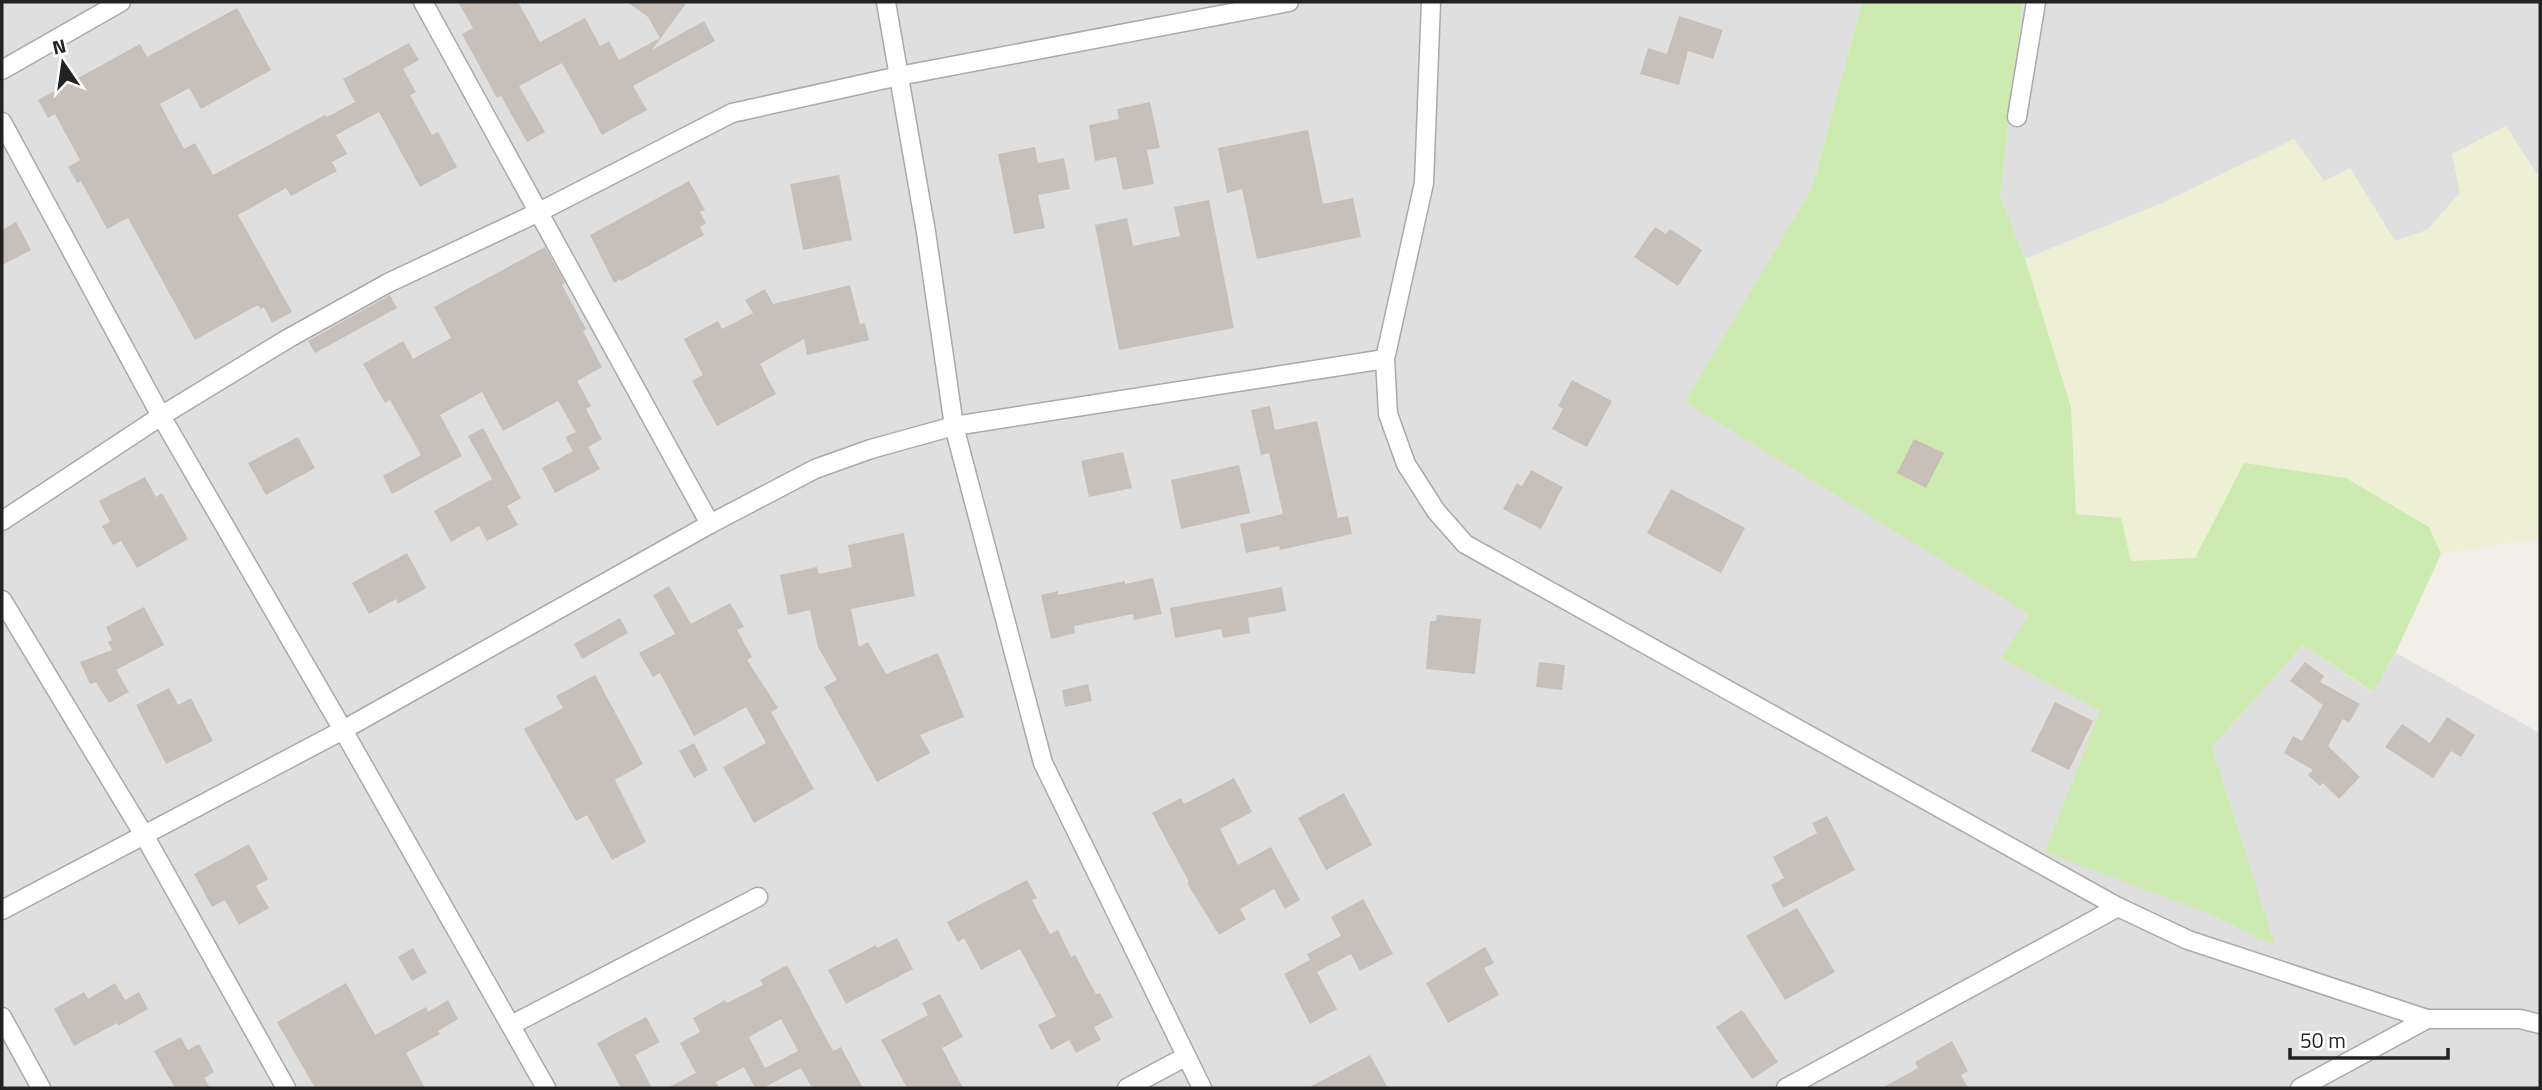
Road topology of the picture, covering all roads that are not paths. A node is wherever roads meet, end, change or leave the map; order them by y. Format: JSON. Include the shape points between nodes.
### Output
{"nodes":[{"id":1,"x":121,"y":2,"type":"edge"},
{"id":2,"x":423,"y":2,"type":"edge"},
{"id":3,"x":886,"y":2,"type":"edge"},
{"id":4,"x":1289,"y":2,"type":"edge"},
{"id":5,"x":1431,"y":2,"type":"edge"},
{"id":6,"x":2036,"y":2,"type":"edge"},
{"id":7,"x":2,"y":70,"type":"edge"},
{"id":8,"x":899,"y":76,"type":"junction"},
{"id":9,"x":2017,"y":117,"type":"dead end"},
{"id":10,"x":2,"y":122,"type":"edge"},
{"id":11,"x":539,"y":212,"type":"junction"},
{"id":12,"x":1385,"y":359,"type":"junction"},
{"id":13,"x":161,"y":416,"type":"junction"},
{"id":14,"x":954,"y":426,"type":"junction"},
{"id":15,"x":2,"y":521,"type":"edge"},
{"id":16,"x":710,"y":524,"type":"junction"},
{"id":17,"x":2,"y":600,"type":"edge"},
{"id":18,"x":343,"y":730,"type":"junction"},
{"id":19,"x":144,"y":835,"type":"junction"},
{"id":20,"x":758,"y":897,"type":"dead end"},
{"id":21,"x":2118,"y":907,"type":"junction"},
{"id":22,"x":2,"y":910,"type":"edge"},
{"id":23,"x":2,"y":1017,"type":"edge"},
{"id":24,"x":2427,"y":1019,"type":"junction"},
{"id":25,"x":2540,"y":1024,"type":"edge"},
{"id":26,"x":511,"y":1025,"type":"junction"},
{"id":27,"x":1185,"y":1056,"type":"junction"},
{"id":28,"x":41,"y":1088,"type":"edge"},
{"id":29,"x":286,"y":1088,"type":"edge"},
{"id":30,"x":545,"y":1088,"type":"edge"},
{"id":31,"x":1127,"y":1088,"type":"edge"},
{"id":32,"x":1202,"y":1088,"type":"edge"},
{"id":33,"x":1786,"y":1088,"type":"edge"},
{"id":34,"x":2300,"y":1088,"type":"edge"}],
"edges":[{"from":1,"to":7,"type":"street"},
{"from":2,"to":11,"type":"street"},
{"from":3,"to":8,"type":"street"},
{"from":4,"to":8,"type":"street"},
{"from":5,"to":12,"type":"street","via":[[1424,183]]},
{"from":6,"to":9,"type":"street"},
{"from":8,"to":11,"type":"street","via":[[732,113]]},
{"from":8,"to":14,"type":"street"},
{"from":10,"to":13,"type":"street"},
{"from":11,"to":13,"type":"street","via":[[388,283]]},
{"from":11,"to":16,"type":"street"},
{"from":12,"to":14,"type":"street"},
{"from":12,"to":21,"type":"street","via":[[1388,414],[1406,464],[1436,511],[1465,544]]},
{"from":13,"to":15,"type":"street"},
{"from":13,"to":18,"type":"street"},
{"from":14,"to":16,"type":"street","via":[[815,469]]},
{"from":14,"to":27,"type":"street","via":[[1043,763]]},
{"from":16,"to":18,"type":"street"},
{"from":17,"to":19,"type":"street"},
{"from":18,"to":19,"type":"street"},
{"from":18,"to":26,"type":"street"},
{"from":19,"to":22,"type":"street"},
{"from":19,"to":29,"type":"street"},
{"from":20,"to":26,"type":"street"},
{"from":21,"to":24,"type":"street","via":[[2188,940]]},
{"from":21,"to":33,"type":"street"},
{"from":23,"to":28,"type":"street"},
{"from":24,"to":25,"type":"street","via":[[2520,1019]]},
{"from":24,"to":34,"type":"street"},
{"from":26,"to":30,"type":"street"},
{"from":27,"to":31,"type":"street"},
{"from":27,"to":32,"type":"street"}]}
